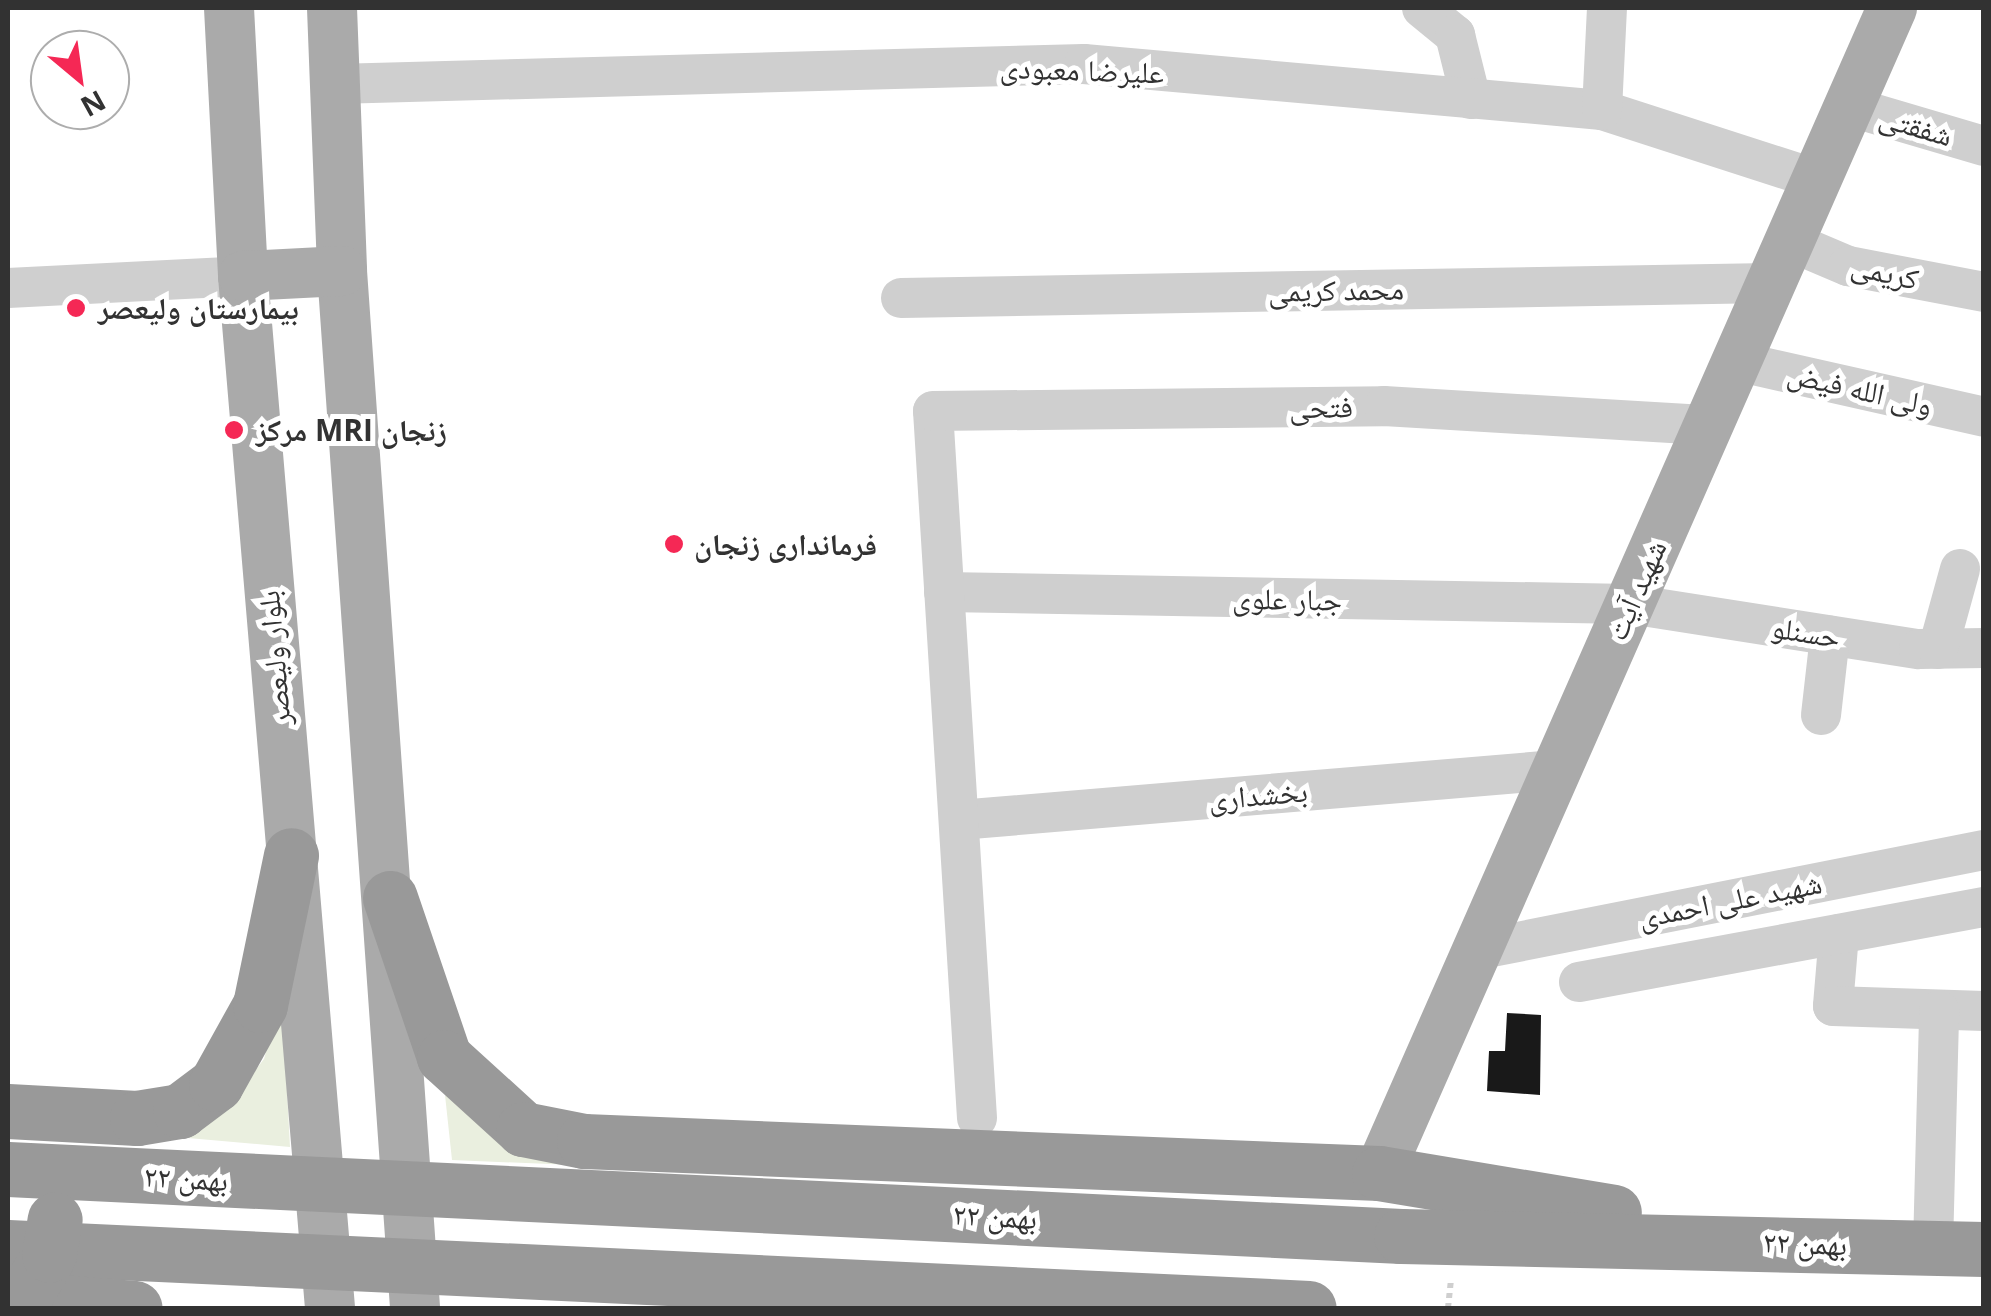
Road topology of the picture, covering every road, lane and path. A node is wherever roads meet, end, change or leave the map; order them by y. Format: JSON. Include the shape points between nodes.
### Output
{"nodes":[{"id":1,"x":230,"y":8,"type":"edge"},
{"id":2,"x":332,"y":8,"type":"edge"},
{"id":3,"x":1422,"y":8,"type":"edge"},
{"id":4,"x":1607,"y":8,"type":"edge"},
{"id":5,"x":1892,"y":8,"type":"edge"},
{"id":6,"x":334,"y":84,"type":"junction"},
{"id":7,"x":1471,"y":98,"type":"junction"},
{"id":8,"x":1848,"y":106,"type":"junction"},
{"id":9,"x":1602,"y":110,"type":"junction"},
{"id":10,"x":1984,"y":146,"type":"edge"},
{"id":11,"x":1816,"y":179,"type":"junction"},
{"id":12,"x":1780,"y":262,"type":"junction"},
{"id":13,"x":342,"y":272,"type":"junction"},
{"id":14,"x":243,"y":276,"type":"junction"},
{"id":15,"x":8,"y":288,"type":"edge"},
{"id":16,"x":1984,"y":292,"type":"edge"},
{"id":17,"x":901,"y":298,"type":"dead end"},
{"id":18,"x":1736,"y":361,"type":"junction"},
{"id":19,"x":1984,"y":417,"type":"edge"},
{"id":20,"x":1708,"y":425,"type":"junction"},
{"id":21,"x":1960,"y":569,"type":"dead end"},
{"id":22,"x":944,"y":592,"type":"junction"},
{"id":23,"x":1630,"y":604,"type":"junction"},
{"id":24,"x":1830,"y":636,"type":"junction"},
{"id":25,"x":1984,"y":648,"type":"edge"},
{"id":26,"x":1938,"y":649,"type":"junction"},
{"id":27,"x":1821,"y":715,"type":"dead end"},
{"id":28,"x":1556,"y":770,"type":"junction"},
{"id":29,"x":959,"y":820,"type":"junction"},
{"id":30,"x":1984,"y":850,"type":"edge"},
{"id":31,"x":291,"y":855,"type":"junction"},
{"id":32,"x":390,"y":898,"type":"junction"},
{"id":33,"x":1984,"y":907,"type":"edge"},
{"id":34,"x":1839,"y":934,"type":"junction"},
{"id":35,"x":1477,"y":950,"type":"junction"},
{"id":36,"x":1579,"y":982,"type":"dead end"},
{"id":37,"x":1939,"y":1010,"type":"junction"},
{"id":38,"x":1984,"y":1011,"type":"edge"},
{"id":39,"x":16,"y":1112,"type":"edge"},
{"id":40,"x":978,"y":1118,"type":"dead end"},
{"id":41,"x":739,"y":1147,"type":"junction"},
{"id":42,"x":8,"y":1169,"type":"edge"},
{"id":43,"x":1379,"y":1173,"type":"junction"},
{"id":44,"x":1800,"y":1243,"type":"junction"},
{"id":45,"x":8,"y":1247,"type":"edge"},
{"id":46,"x":1958,"y":1248,"type":"edge"},
{"id":47,"x":16,"y":1298,"type":"edge"},
{"id":48,"x":135,"y":1308,"type":"edge"},
{"id":49,"x":330,"y":1308,"type":"edge"},
{"id":50,"x":415,"y":1308,"type":"edge"},
{"id":51,"x":715,"y":1308,"type":"edge"},
{"id":52,"x":1310,"y":1308,"type":"edge"}],
"edges":[{"from":1,"to":14,"type":"main road","name":"بلوار ولیعصر"},
{"from":2,"to":6,"type":"main road"},
{"from":3,"to":7,"type":"street","via":[[1455,36]]},
{"from":4,"to":9,"type":"street"},
{"from":5,"to":8,"type":"main road","name":"شهید آیت"},
{"from":6,"to":7,"type":"street","name":"علیرضا معبودی","via":[[1084,64]]},
{"from":6,"to":13,"type":"main road"},
{"from":7,"to":9,"type":"street","name":"علیرضا معبودی"},
{"from":8,"to":10,"type":"street","name":"شفقتی"},
{"from":8,"to":11,"type":"main road","name":"شهید آیت"},
{"from":9,"to":11,"type":"street","name":"علیرضا معبودی"},
{"from":11,"to":12,"type":"main road","name":"شهید آیت"},
{"from":12,"to":16,"type":"street","name":"کریمی","via":[[1848,266]]},
{"from":12,"to":17,"type":"street","name":"محمد کریمی"},
{"from":12,"to":18,"type":"main road","name":"شهید آیت"},
{"from":13,"to":14,"type":"main road"},
{"from":13,"to":32,"type":"main road"},
{"from":14,"to":15,"type":"street"},
{"from":14,"to":31,"type":"main road","name":"بلوار ولیعصر"},
{"from":18,"to":19,"type":"street","name":"ولی الله فیض"},
{"from":18,"to":20,"type":"main road","name":"شهید آیت"},
{"from":20,"to":22,"type":"street","name":"فتحی","via":[[1384,406],[933,411]]},
{"from":20,"to":23,"type":"main road","name":"شهید آیت"},
{"from":21,"to":26,"type":"street"},
{"from":22,"to":23,"type":"street","name":"جبار علوی"},
{"from":22,"to":29,"type":"street"},
{"from":23,"to":24,"type":"street","name":"حسنلو"},
{"from":23,"to":28,"type":"main road","name":"شهید آیت"},
{"from":24,"to":26,"type":"street","name":"حسنلو"},
{"from":24,"to":27,"type":"street"},
{"from":25,"to":26,"type":"street","name":"حسنلو"},
{"from":28,"to":29,"type":"street","name":"بخشداری"},
{"from":28,"to":35,"type":"main road","name":"شهید آیت"},
{"from":29,"to":40,"type":"street"},
{"from":30,"to":35,"type":"street","name":"شهید علی احمدی"},
{"from":31,"to":39,"type":"highway","via":[[260,1005],[216,1084],[180,1110],[137,1118]]},
{"from":31,"to":49,"type":"main road","name":"بلوار ولیعصر"},
{"from":32,"to":41,"type":"highway","via":[[444,1057],[484,1101],[524,1128],[584,1141]]},
{"from":32,"to":50,"type":"main road"},
{"from":33,"to":34,"type":"street"},
{"from":34,"to":36,"type":"street"},
{"from":34,"to":37,"type":"street","via":[[1834,1006]]},
{"from":35,"to":43,"type":"main road","name":"شهید آیت"},
{"from":37,"to":38,"type":"street"},
{"from":37,"to":46,"type":"street"},
{"from":39,"to":47,"type":"highway","via":[[50,1156],[58,1206],[49,1255]]},
{"from":41,"to":43,"type":"highway"},
{"from":41,"to":51,"type":"highway","via":[[698,1202],[692,1237]]},
{"from":42,"to":44,"type":"highway","name":"۲۲ بهمن","via":[[1401,1236]]},
{"from":43,"to":44,"type":"highway"},
{"from":44,"to":46,"type":"highway","name":"۲۲ بهمن"},
{"from":45,"to":52,"type":"highway"},
{"from":47,"to":48,"type":"highway"}]}
